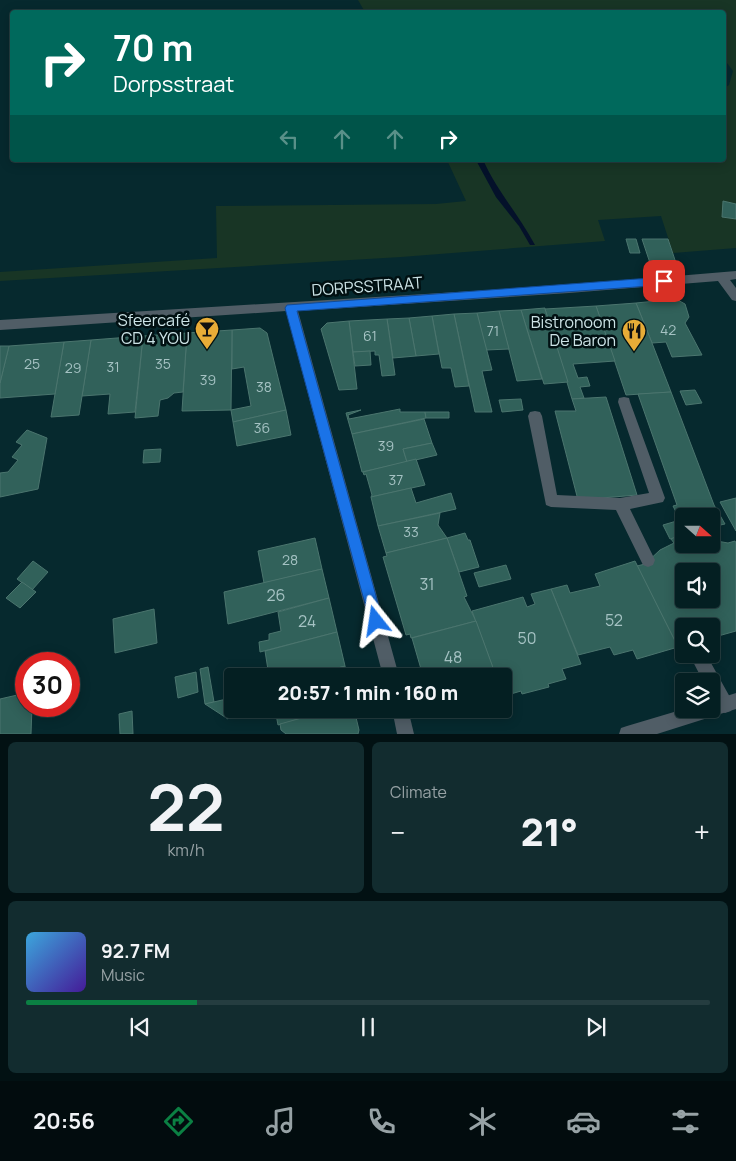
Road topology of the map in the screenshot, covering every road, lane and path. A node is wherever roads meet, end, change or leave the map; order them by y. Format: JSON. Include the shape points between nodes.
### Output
{"nodes":[{"id":1,"x":736,"y":275,"type":"edge"},
{"id":2,"x":721,"y":276,"type":"junction"},
{"id":3,"x":736,"y":297,"type":"edge"},
{"id":4,"x":291,"y":308,"type":"junction"},
{"id":5,"x":0,"y":325,"type":"edge"},
{"id":6,"x":624,"y":402,"type":"dead end"},
{"id":7,"x":536,"y":416,"type":"dead end"},
{"id":8,"x":620,"y":504,"type":"junction"},
{"id":9,"x":648,"y":560,"type":"dead end"},
{"id":10,"x":700,"y":663,"type":"edge"},
{"id":11,"x":389,"y":668,"type":"edge"},
{"id":12,"x":721,"y":706,"type":"edge"},
{"id":13,"x":402,"y":718,"type":"edge"},
{"id":14,"x":406,"y":734,"type":"edge"},
{"id":15,"x":627,"y":734,"type":"edge"}],
"edges":[{"from":1,"to":2,"type":"street","name":"DORPSSTRAAT"},
{"from":2,"to":3,"type":"street"},
{"from":2,"to":4,"type":"street","name":"DORPSSTRAAT"},
{"from":4,"to":5,"type":"street","name":"DORPSSTRAAT"},
{"from":4,"to":11,"type":"street"},
{"from":6,"to":8,"type":"street","via":[[658,498]]},
{"from":7,"to":8,"type":"street","via":[[551,502]]},
{"from":8,"to":9,"type":"street"},
{"from":10,"to":12,"type":"street"},
{"from":12,"to":15,"type":"street"},
{"from":13,"to":14,"type":"street"}]}
